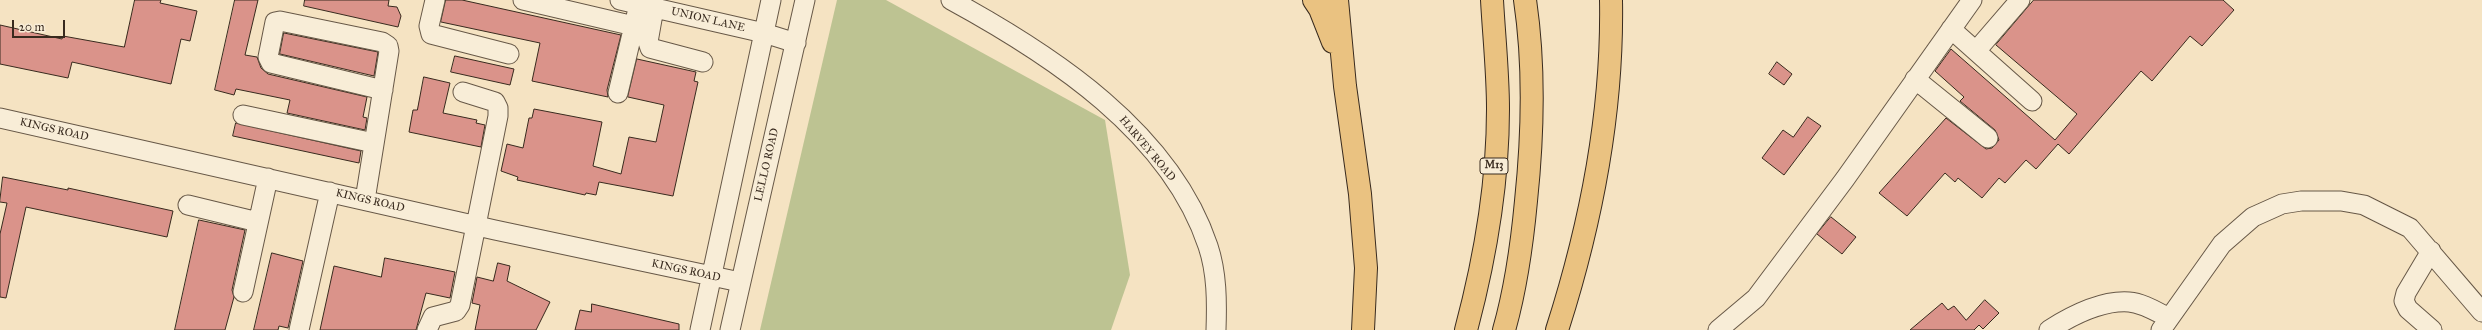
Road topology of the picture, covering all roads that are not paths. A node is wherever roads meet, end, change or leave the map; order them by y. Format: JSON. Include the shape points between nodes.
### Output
{"nodes":[{"id":1,"x":435,"y":0,"type":"edge"},
{"id":2,"x":523,"y":0,"type":"edge"},
{"id":3,"x":620,"y":0,"type":"edge"},
{"id":4,"x":771,"y":0,"type":"edge"},
{"id":5,"x":805,"y":0,"type":"edge"},
{"id":6,"x":951,"y":0,"type":"edge"},
{"id":7,"x":1314,"y":0,"type":"edge"},
{"id":8,"x":1337,"y":0,"type":"edge"},
{"id":9,"x":1492,"y":0,"type":"edge"},
{"id":10,"x":1525,"y":0,"type":"edge"},
{"id":11,"x":1611,"y":0,"type":"edge"},
{"id":12,"x":1972,"y":0,"type":"edge"},
{"id":13,"x":2020,"y":0,"type":"edge"},
{"id":14,"x":647,"y":6,"type":"junction"},
{"id":15,"x":634,"y":26,"type":"junction"},
{"id":16,"x":1951,"y":29,"type":"junction"},
{"id":17,"x":764,"y":33,"type":"junction"},
{"id":18,"x":796,"y":43,"type":"junction"},
{"id":19,"x":1976,"y":51,"type":"junction"},
{"id":20,"x":509,"y":54,"type":"dead end"},
{"id":21,"x":702,"y":62,"type":"dead end"},
{"id":22,"x":1915,"y":79,"type":"junction"},
{"id":23,"x":1344,"y":86,"type":"junction"},
{"id":24,"x":383,"y":90,"type":"junction"},
{"id":25,"x":463,"y":92,"type":"dead end"},
{"id":26,"x":618,"y":93,"type":"dead end"},
{"id":27,"x":2032,"y":101,"type":"dead end"},
{"id":28,"x":243,"y":116,"type":"dead end"},
{"id":29,"x":0,"y":118,"type":"edge"},
{"id":30,"x":1988,"y":138,"type":"dead end"},
{"id":31,"x":374,"y":143,"type":"junction"},
{"id":32,"x":268,"y":178,"type":"junction"},
{"id":33,"x":330,"y":192,"type":"junction"},
{"id":34,"x":365,"y":200,"type":"junction"},
{"id":35,"x":188,"y":205,"type":"dead end"},
{"id":36,"x":258,"y":222,"type":"junction"},
{"id":37,"x":477,"y":226,"type":"junction"},
{"id":38,"x":2431,"y":251,"type":"junction"},
{"id":39,"x":712,"y":276,"type":"junction"},
{"id":40,"x":740,"y":282,"type":"junction"},
{"id":41,"x":243,"y":292,"type":"dead end"},
{"id":42,"x":2482,"y":312,"type":"edge"},
{"id":43,"x":2165,"y":324,"type":"edge"},
{"id":44,"x":299,"y":330,"type":"edge"},
{"id":45,"x":427,"y":330,"type":"edge"},
{"id":46,"x":700,"y":330,"type":"edge"},
{"id":47,"x":730,"y":330,"type":"edge"},
{"id":48,"x":1216,"y":330,"type":"edge"},
{"id":49,"x":1363,"y":330,"type":"edge"},
{"id":50,"x":1466,"y":330,"type":"edge"},
{"id":51,"x":1504,"y":330,"type":"edge"},
{"id":52,"x":1557,"y":330,"type":"edge"},
{"id":53,"x":1718,"y":330,"type":"edge"},
{"id":54,"x":2049,"y":330,"type":"edge"},
{"id":55,"x":2432,"y":330,"type":"edge"}],
"edges":[{"from":1,"to":20,"type":"street","via":[[429,26],[431,34]]},
{"from":2,"to":15,"type":"street"},
{"from":3,"to":14,"type":"street","name":"UNION LANE"},
{"from":4,"to":17,"type":"street"},
{"from":5,"to":18,"type":"street","name":"LELLO ROAD"},
{"from":6,"to":48,"type":"street","name":"HARVEY ROAD","via":[[992,22],[1091,90],[1131,127],[1168,171],[1186,198],[1208,246],[1217,300]]},
{"from":7,"to":23,"type":"highway","via":[[1332,38]]},
{"from":8,"to":23,"type":"highway"},
{"from":9,"to":50,"type":"highway","number":"M13","via":[[1498,110],[1496,147],[1487,238]]},
{"from":10,"to":51,"type":"highway","via":[[1531,59],[1532,145],[1523,235]]},
{"from":11,"to":52,"type":"highway","via":[[1609,78],[1598,167],[1590,208]]},
{"from":12,"to":16,"type":"street"},
{"from":13,"to":19,"type":"street"},
{"from":14,"to":15,"type":"street"},
{"from":14,"to":17,"type":"street","name":"UNION LANE"},
{"from":14,"to":21,"type":"street","via":[[650,48]]},
{"from":15,"to":26,"type":"street"},
{"from":16,"to":19,"type":"street"},
{"from":16,"to":22,"type":"street"},
{"from":17,"to":18,"type":"street","name":"UNION LANE"},
{"from":17,"to":39,"type":"street"},
{"from":18,"to":40,"type":"street","name":"LELLO ROAD"},
{"from":19,"to":27,"type":"street"},
{"from":22,"to":30,"type":"street"},
{"from":22,"to":53,"type":"street","via":[[1845,179],[1756,298]]},
{"from":23,"to":49,"type":"highway","via":[[1358,179],[1366,268]]},
{"from":24,"to":24,"type":"street","via":[[271,63],[268,57],[276,21],[386,44],[389,51]]},
{"from":24,"to":31,"type":"street"},
{"from":25,"to":37,"type":"street","via":[[495,102],[498,108]]},
{"from":28,"to":31,"type":"street"},
{"from":29,"to":32,"type":"street","name":"KINGS ROAD"},
{"from":31,"to":34,"type":"street"},
{"from":32,"to":33,"type":"street","name":"KINGS ROAD"},
{"from":32,"to":36,"type":"street"},
{"from":33,"to":34,"type":"street","name":"KINGS ROAD"},
{"from":33,"to":44,"type":"street"},
{"from":34,"to":37,"type":"street","name":"KINGS ROAD"},
{"from":35,"to":36,"type":"street"},
{"from":36,"to":41,"type":"street"},
{"from":37,"to":39,"type":"street","name":"KINGS ROAD"},
{"from":37,"to":45,"type":"street","via":[[458,308],[433,317]]},
{"from":38,"to":42,"type":"street"},
{"from":38,"to":43,"type":"street","via":[[2410,228],[2364,205],[2341,201],[2282,204],[2254,217],[2222,244]]},
{"from":38,"to":55,"type":"street","via":[[2406,293],[2404,301],[2408,309]]},
{"from":39,"to":40,"type":"street","name":"KINGS ROAD"},
{"from":39,"to":46,"type":"street"},
{"from":40,"to":47,"type":"street","name":"LELLO ROAD"},
{"from":43,"to":54,"type":"street","via":[[2144,306],[2122,302],[2090,309]]}]}
